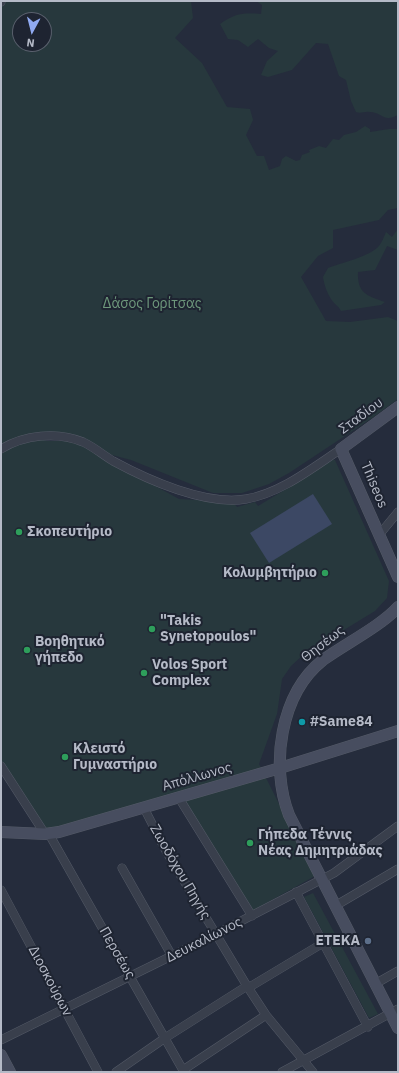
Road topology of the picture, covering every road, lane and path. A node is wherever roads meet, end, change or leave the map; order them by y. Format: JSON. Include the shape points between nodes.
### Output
{"nodes":[{"id":1,"x":398,"y":407,"type":"edge"},
{"id":2,"x":1,"y":449,"type":"edge"},
{"id":3,"x":342,"y":449,"type":"junction"},
{"id":4,"x":398,"y":512,"type":"edge"},
{"id":5,"x":379,"y":535,"type":"junction"},
{"id":6,"x":396,"y":569,"type":"edge"},
{"id":7,"x":398,"y":607,"type":"edge"},
{"id":8,"x":398,"y":731,"type":"edge"},
{"id":9,"x":1,"y":766,"type":"edge"},
{"id":10,"x":280,"y":768,"type":"junction"},
{"id":11,"x":179,"y":798,"type":"junction"},
{"id":12,"x":144,"y":808,"type":"junction"},
{"id":13,"x":398,"y":826,"type":"edge"},
{"id":14,"x":1,"y":832,"type":"edge"},
{"id":15,"x":47,"y":834,"type":"junction"},
{"id":16,"x":122,"y":868,"type":"dead end"},
{"id":17,"x":398,"y":869,"type":"edge"},
{"id":18,"x":321,"y":879,"type":"junction"},
{"id":19,"x":1,"y":890,"type":"edge"},
{"id":20,"x":296,"y":892,"type":"junction"},
{"id":21,"x":335,"y":906,"type":"junction"},
{"id":22,"x":252,"y":916,"type":"junction"},
{"id":23,"x":216,"y":934,"type":"junction"},
{"id":24,"x":323,"y":943,"type":"junction"},
{"id":25,"x":172,"y":956,"type":"junction"},
{"id":26,"x":398,"y":971,"type":"edge"},
{"id":27,"x":130,"y":976,"type":"junction"},
{"id":28,"x":376,"y":984,"type":"junction"},
{"id":29,"x":247,"y":987,"type":"junction"},
{"id":30,"x":65,"y":1009,"type":"junction"},
{"id":31,"x":394,"y":1011,"type":"edge"},
{"id":32,"x":266,"y":1015,"type":"junction"},
{"id":33,"x":368,"y":1027,"type":"junction"},
{"id":34,"x":398,"y":1028,"type":"edge"},
{"id":35,"x":165,"y":1038,"type":"junction"},
{"id":36,"x":1,"y":1040,"type":"edge"},
{"id":37,"x":1,"y":1055,"type":"edge"},
{"id":38,"x":304,"y":1061,"type":"junction"},
{"id":39,"x":183,"y":1071,"type":"edge"},
{"id":40,"x":10,"y":1072,"type":"edge"},
{"id":41,"x":98,"y":1072,"type":"edge"},
{"id":42,"x":116,"y":1072,"type":"edge"},
{"id":43,"x":282,"y":1072,"type":"edge"},
{"id":44,"x":313,"y":1072,"type":"edge"}],
"edges":[{"from":1,"to":3,"type":"main road","name":"Σταδίου"},
{"from":2,"to":3,"type":"street","via":[[15,442],[40,436],[74,439],[162,483],[205,497],[237,500],[259,496],[280,487]]},
{"from":3,"to":5,"type":"main road","name":"Thiseos"},
{"from":4,"to":5,"type":"street"},
{"from":5,"to":6,"type":"main road","name":"Thiseos"},
{"from":7,"to":10,"type":"main road","name":"Θησέως","via":[[322,661],[303,681],[295,694],[287,720]]},
{"from":8,"to":10,"type":"main road","name":"Απόλλωνος"},
{"from":9,"to":15,"type":"street","name":"Περσέως"},
{"from":10,"to":11,"type":"main road","name":"Απόλλωνος"},
{"from":10,"to":18,"type":"main road","name":"Θησέως","via":[[287,808]]},
{"from":11,"to":12,"type":"main road","name":"Απόλλωνος"},
{"from":11,"to":22,"type":"street"},
{"from":12,"to":15,"type":"main road","name":"Απόλλωνος"},
{"from":12,"to":23,"type":"street","name":"Ζωοδόχου Πηγής","via":[[166,851]]},
{"from":13,"to":18,"type":"street","name":"Δευκαλίωνος","via":[[339,870]]},
{"from":14,"to":15,"type":"main road","name":"Απόλλωνος"},
{"from":15,"to":27,"type":"street","name":"Περσέως"},
{"from":16,"to":25,"type":"street"},
{"from":17,"to":21,"type":"street"},
{"from":18,"to":20,"type":"street","name":"Δευκαλίωνος"},
{"from":18,"to":21,"type":"main road","name":"Θησέως"},
{"from":19,"to":30,"type":"street","name":"Διοσκούρων"},
{"from":20,"to":22,"type":"street","name":"Δευκαλίωνος"},
{"from":20,"to":24,"type":"street"},
{"from":21,"to":28,"type":"main road","name":"Θησέως"},
{"from":22,"to":23,"type":"street","name":"Δευκαλίωνος"},
{"from":23,"to":25,"type":"street","name":"Δευκαλίωνος"},
{"from":23,"to":29,"type":"street","name":"Ζωοδόχου Πηγής"},
{"from":24,"to":29,"type":"street"},
{"from":24,"to":33,"type":"street"},
{"from":25,"to":27,"type":"street","name":"Δευκαλίωνος"},
{"from":26,"to":28,"type":"street"},
{"from":27,"to":30,"type":"street","name":"Δευκαλίωνος"},
{"from":27,"to":35,"type":"street","name":"Περσέως"},
{"from":28,"to":31,"type":"main road","name":"Θησέως"},
{"from":29,"to":32,"type":"street","name":"Ζωοδόχου Πηγής"},
{"from":29,"to":35,"type":"street"},
{"from":30,"to":36,"type":"street","name":"Δευκαλίωνος"},
{"from":30,"to":41,"type":"street","name":"Διοσκούρων"},
{"from":31,"to":33,"type":"street"},
{"from":31,"to":34,"type":"main road","name":"Θησέως"},
{"from":32,"to":38,"type":"street","name":"Ζωοδόχου Πηγής"},
{"from":32,"to":39,"type":"street"},
{"from":33,"to":38,"type":"street"},
{"from":35,"to":39,"type":"street","name":"Περσέως"},
{"from":35,"to":42,"type":"street"},
{"from":37,"to":40,"type":"main road"},
{"from":38,"to":43,"type":"street"},
{"from":38,"to":44,"type":"street","name":"Ζωοδόχου Πηγής"}]}
